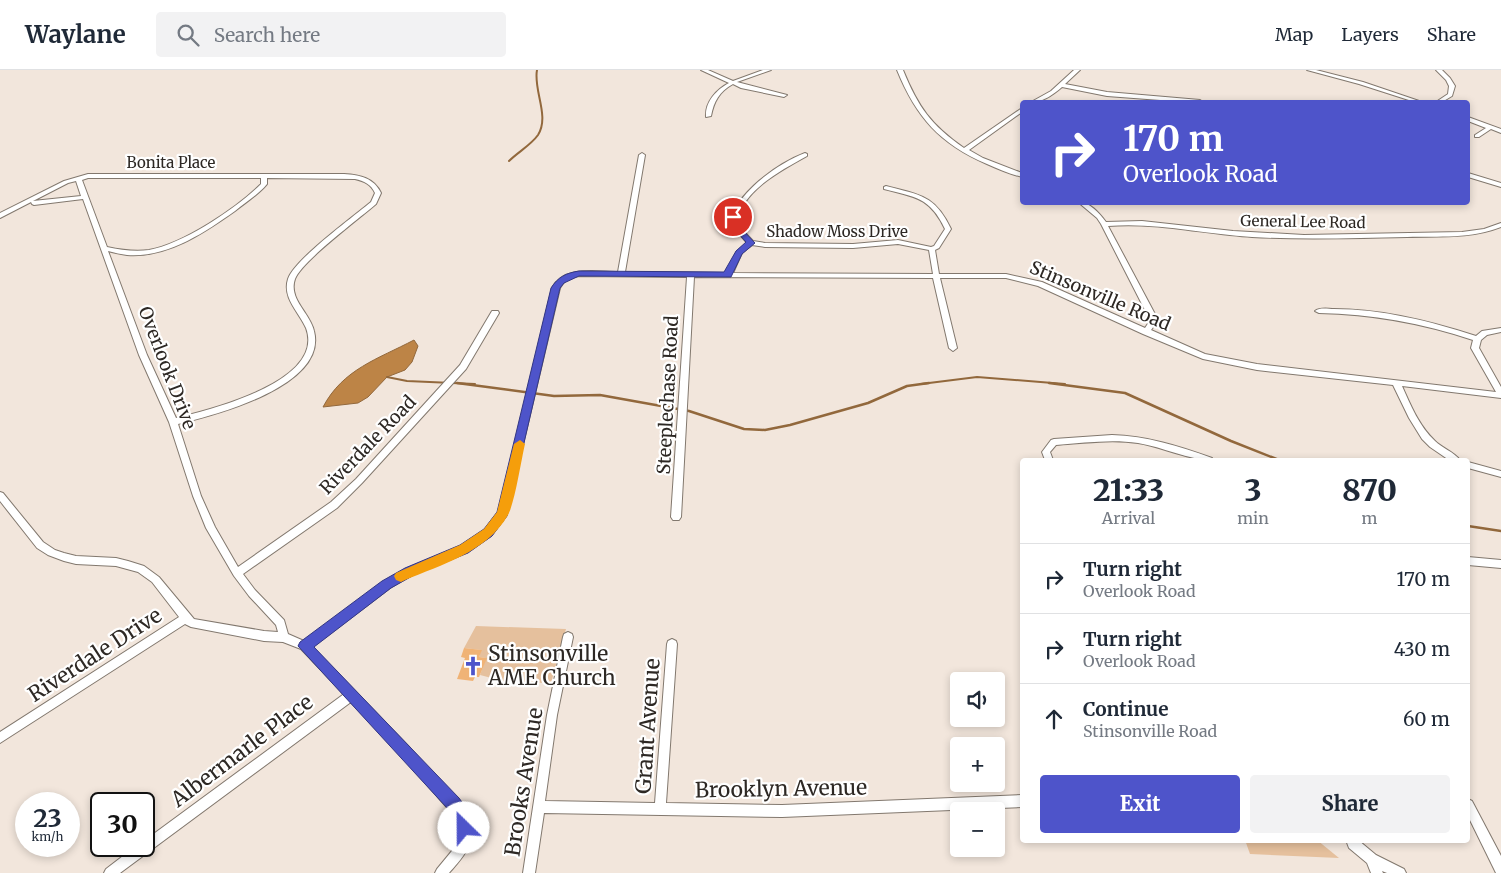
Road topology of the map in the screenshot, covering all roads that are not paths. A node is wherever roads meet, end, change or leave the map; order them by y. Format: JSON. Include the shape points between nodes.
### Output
{"nodes":[{"id":1,"x":704,"y":70,"type":"edge"},
{"id":2,"x":768,"y":70,"type":"edge"},
{"id":3,"x":900,"y":70,"type":"edge"},
{"id":4,"x":1077,"y":70,"type":"edge"},
{"id":5,"x":1310,"y":70,"type":"edge"},
{"id":6,"x":1439,"y":70,"type":"edge"},
{"id":7,"x":733,"y":83,"type":"junction"},
{"id":8,"x":1060,"y":86,"type":"junction"},
{"id":9,"x":784,"y":95,"type":"dead end"},
{"id":10,"x":1037,"y":100,"type":"edge"},
{"id":11,"x":1177,"y":100,"type":"edge"},
{"id":12,"x":1413,"y":100,"type":"edge"},
{"id":13,"x":1442,"y":100,"type":"edge"},
{"id":14,"x":1020,"y":113,"type":"edge"},
{"id":15,"x":708,"y":116,"type":"dead end"},
{"id":16,"x":1470,"y":120,"type":"edge"},
{"id":17,"x":1491,"y":127,"type":"junction"},
{"id":18,"x":1501,"y":131,"type":"edge"},
{"id":19,"x":1477,"y":136,"type":"dead end"},
{"id":20,"x":964,"y":151,"type":"junction"},
{"id":21,"x":642,"y":155,"type":"dead end"},
{"id":22,"x":806,"y":156,"type":"dead end"},
{"id":23,"x":1020,"y":174,"type":"edge"},
{"id":24,"x":264,"y":176,"type":"junction"},
{"id":25,"x":1470,"y":176,"type":"edge"},
{"id":26,"x":78,"y":178,"type":"junction"},
{"id":27,"x":1501,"y":186,"type":"edge"},
{"id":28,"x":886,"y":188,"type":"dead end"},
{"id":29,"x":86,"y":196,"type":"junction"},
{"id":30,"x":1085,"y":205,"type":"edge"},
{"id":31,"x":19,"y":208,"type":"junction"},
{"id":32,"x":0,"y":216,"type":"edge"},
{"id":33,"x":1104,"y":224,"type":"junction"},
{"id":34,"x":1501,"y":225,"type":"edge"},
{"id":35,"x":751,"y":243,"type":"junction"},
{"id":36,"x":106,"y":249,"type":"junction"},
{"id":37,"x":932,"y":249,"type":"junction"},
{"id":38,"x":128,"y":254,"type":"junction"},
{"id":39,"x":110,"y":265,"type":"junction"},
{"id":40,"x":621,"y":274,"type":"junction"},
{"id":41,"x":691,"y":274,"type":"junction"},
{"id":42,"x":728,"y":275,"type":"junction"},
{"id":43,"x":935,"y":276,"type":"junction"},
{"id":44,"x":1319,"y":311,"type":"dead end"},
{"id":45,"x":495,"y":313,"type":"dead end"},
{"id":46,"x":1501,"y":330,"type":"edge"},
{"id":47,"x":1146,"y":332,"type":"junction"},
{"id":48,"x":1477,"y":339,"type":"junction"},
{"id":49,"x":953,"y":348,"type":"dead end"},
{"id":50,"x":1396,"y":383,"type":"junction"},
{"id":51,"x":1501,"y":395,"type":"edge"},
{"id":52,"x":173,"y":422,"type":"junction"},
{"id":53,"x":1048,"y":458,"type":"edge"},
{"id":54,"x":1203,"y":458,"type":"edge"},
{"id":55,"x":1453,"y":458,"type":"edge"},
{"id":56,"x":1470,"y":466,"type":"edge"},
{"id":57,"x":1501,"y":474,"type":"edge"},
{"id":58,"x":0,"y":495,"type":"edge"},
{"id":59,"x":676,"y":517,"type":"dead end"},
{"id":60,"x":1470,"y":561,"type":"edge"},
{"id":61,"x":1501,"y":564,"type":"edge"},
{"id":62,"x":237,"y":573,"type":"junction"},
{"id":63,"x":186,"y":618,"type":"junction"},
{"id":64,"x":284,"y":637,"type":"junction"},
{"id":65,"x":568,"y":637,"type":"dead end"},
{"id":66,"x":672,"y":644,"type":"dead end"},
{"id":67,"x":305,"y":646,"type":"junction"},
{"id":68,"x":350,"y":696,"type":"junction"},
{"id":69,"x":0,"y":738,"type":"edge"},
{"id":70,"x":1020,"y":801,"type":"edge"},
{"id":71,"x":539,"y":807,"type":"junction"},
{"id":72,"x":1470,"y":809,"type":"edge"},
{"id":73,"x":660,"y":810,"type":"junction"},
{"id":74,"x":1352,"y":843,"type":"edge"},
{"id":75,"x":1372,"y":859,"type":"junction"},
{"id":76,"x":1501,"y":869,"type":"edge"},
{"id":77,"x":110,"y":873,"type":"edge"},
{"id":78,"x":441,"y":873,"type":"edge"},
{"id":79,"x":529,"y":873,"type":"edge"},
{"id":80,"x":1377,"y":873,"type":"edge"},
{"id":81,"x":1400,"y":873,"type":"edge"}],
"edges":[{"from":1,"to":7,"type":"street"},
{"from":2,"to":7,"type":"street"},
{"from":3,"to":20,"type":"street","via":[[906,90],[922,116]]},
{"from":4,"to":8,"type":"street"},
{"from":5,"to":12,"type":"street"},
{"from":6,"to":13,"type":"street","via":[[1452,86],[1450,95]]},
{"from":7,"to":9,"type":"street"},
{"from":7,"to":15,"type":"street","via":[[710,102]]},
{"from":8,"to":10,"type":"street"},
{"from":8,"to":11,"type":"street"},
{"from":14,"to":20,"type":"street"},
{"from":16,"to":17,"type":"street"},
{"from":17,"to":18,"type":"street"},
{"from":17,"to":19,"type":"street"},
{"from":20,"to":23,"type":"street"},
{"from":21,"to":40,"type":"street"},
{"from":22,"to":35,"type":"street","name":"Shadow Moss Drive","via":[[778,171],[736,210],[733,223]]},
{"from":24,"to":26,"type":"street","name":"Bonita Place"},
{"from":24,"to":38,"type":"street","via":[[264,184],[258,191],[194,237],[167,249]]},
{"from":24,"to":52,"type":"street","name":"Bonita Place","via":[[359,178],[374,185],[378,197],[292,277],[290,290],[313,339],[302,365],[281,382],[238,405]]},
{"from":25,"to":27,"type":"street"},
{"from":26,"to":29,"type":"street","name":"Overlook Drive"},
{"from":26,"to":31,"type":"street"},
{"from":28,"to":37,"type":"street","via":[[920,197],[939,210],[948,229],[937,247]]},
{"from":29,"to":31,"type":"street","via":[[43,201]]},
{"from":29,"to":36,"type":"street","name":"Overlook Drive"},
{"from":30,"to":33,"type":"street"},
{"from":31,"to":32,"type":"street"},
{"from":33,"to":34,"type":"street","name":"General Lee Road","via":[[1151,222],[1225,233],[1291,236],[1462,234]]},
{"from":33,"to":47,"type":"street","via":[[1152,316],[1153,322]]},
{"from":35,"to":37,"type":"street","name":"Shadow Moss Drive","via":[[829,247],[898,242]]},
{"from":35,"to":42,"type":"street","via":[[739,252]]},
{"from":36,"to":38,"type":"street"},
{"from":36,"to":39,"type":"street","name":"Overlook Drive"},
{"from":37,"to":43,"type":"street"},
{"from":38,"to":39,"type":"street"},
{"from":39,"to":52,"type":"street","name":"Overlook Drive"},
{"from":40,"to":41,"type":"street","name":"Stinsonville Road"},
{"from":40,"to":67,"type":"street","name":"Stinsonville Road","via":[[570,275],[557,284],[503,513],[488,533],[464,549],[387,584]]},
{"from":41,"to":42,"type":"street","name":"Stinsonville Road"},
{"from":41,"to":59,"type":"street","name":"Steeplechase Road"},
{"from":42,"to":43,"type":"street","name":"Stinsonville Road"},
{"from":43,"to":47,"type":"street","name":"Stinsonville Road","via":[[1025,279]]},
{"from":43,"to":49,"type":"street"},
{"from":44,"to":48,"type":"street","via":[[1418,321]]},
{"from":45,"to":62,"type":"street","name":"Riverdale Road","via":[[463,367],[359,481],[326,510]]},
{"from":46,"to":48,"type":"street"},
{"from":47,"to":50,"type":"street","name":"Stinsonville Road","via":[[1219,360]]},
{"from":48,"to":51,"type":"street","via":[[1475,348]]},
{"from":50,"to":51,"type":"street","name":"Stinsonville Road"},
{"from":50,"to":55,"type":"street","via":[[1424,436]]},
{"from":52,"to":62,"type":"street","name":"Overlook Drive","via":[[197,496]]},
{"from":53,"to":54,"type":"street","via":[[1046,452],[1054,442],[1113,438],[1142,441]]},
{"from":56,"to":57,"type":"street"},
{"from":58,"to":63,"type":"street","via":[[48,552],[69,560],[119,563],[141,569],[157,581]]},
{"from":60,"to":61,"type":"street"},
{"from":62,"to":64,"type":"street","name":"Overlook Drive","via":[[280,623]]},
{"from":63,"to":64,"type":"street","via":[[191,623]]},
{"from":63,"to":69,"type":"street","name":"Riverdale Drive"},
{"from":64,"to":67,"type":"street"},
{"from":65,"to":71,"type":"street","name":"Brooks Avenue","via":[[552,715]]},
{"from":66,"to":73,"type":"street","name":"Grant Avenue"},
{"from":67,"to":68,"type":"street"},
{"from":68,"to":77,"type":"street","name":"Albermarle Place"},
{"from":68,"to":78,"type":"street","via":[[463,816],[465,839],[461,850]]},
{"from":70,"to":73,"type":"street","name":"Brooklyn Avenue","via":[[850,810]]},
{"from":71,"to":73,"type":"street","name":"Brooklyn Avenue"},
{"from":71,"to":79,"type":"street","name":"Brooks Avenue"},
{"from":72,"to":76,"type":"street"},
{"from":74,"to":75,"type":"street"},
{"from":75,"to":80,"type":"street"},
{"from":75,"to":81,"type":"street"}]}
